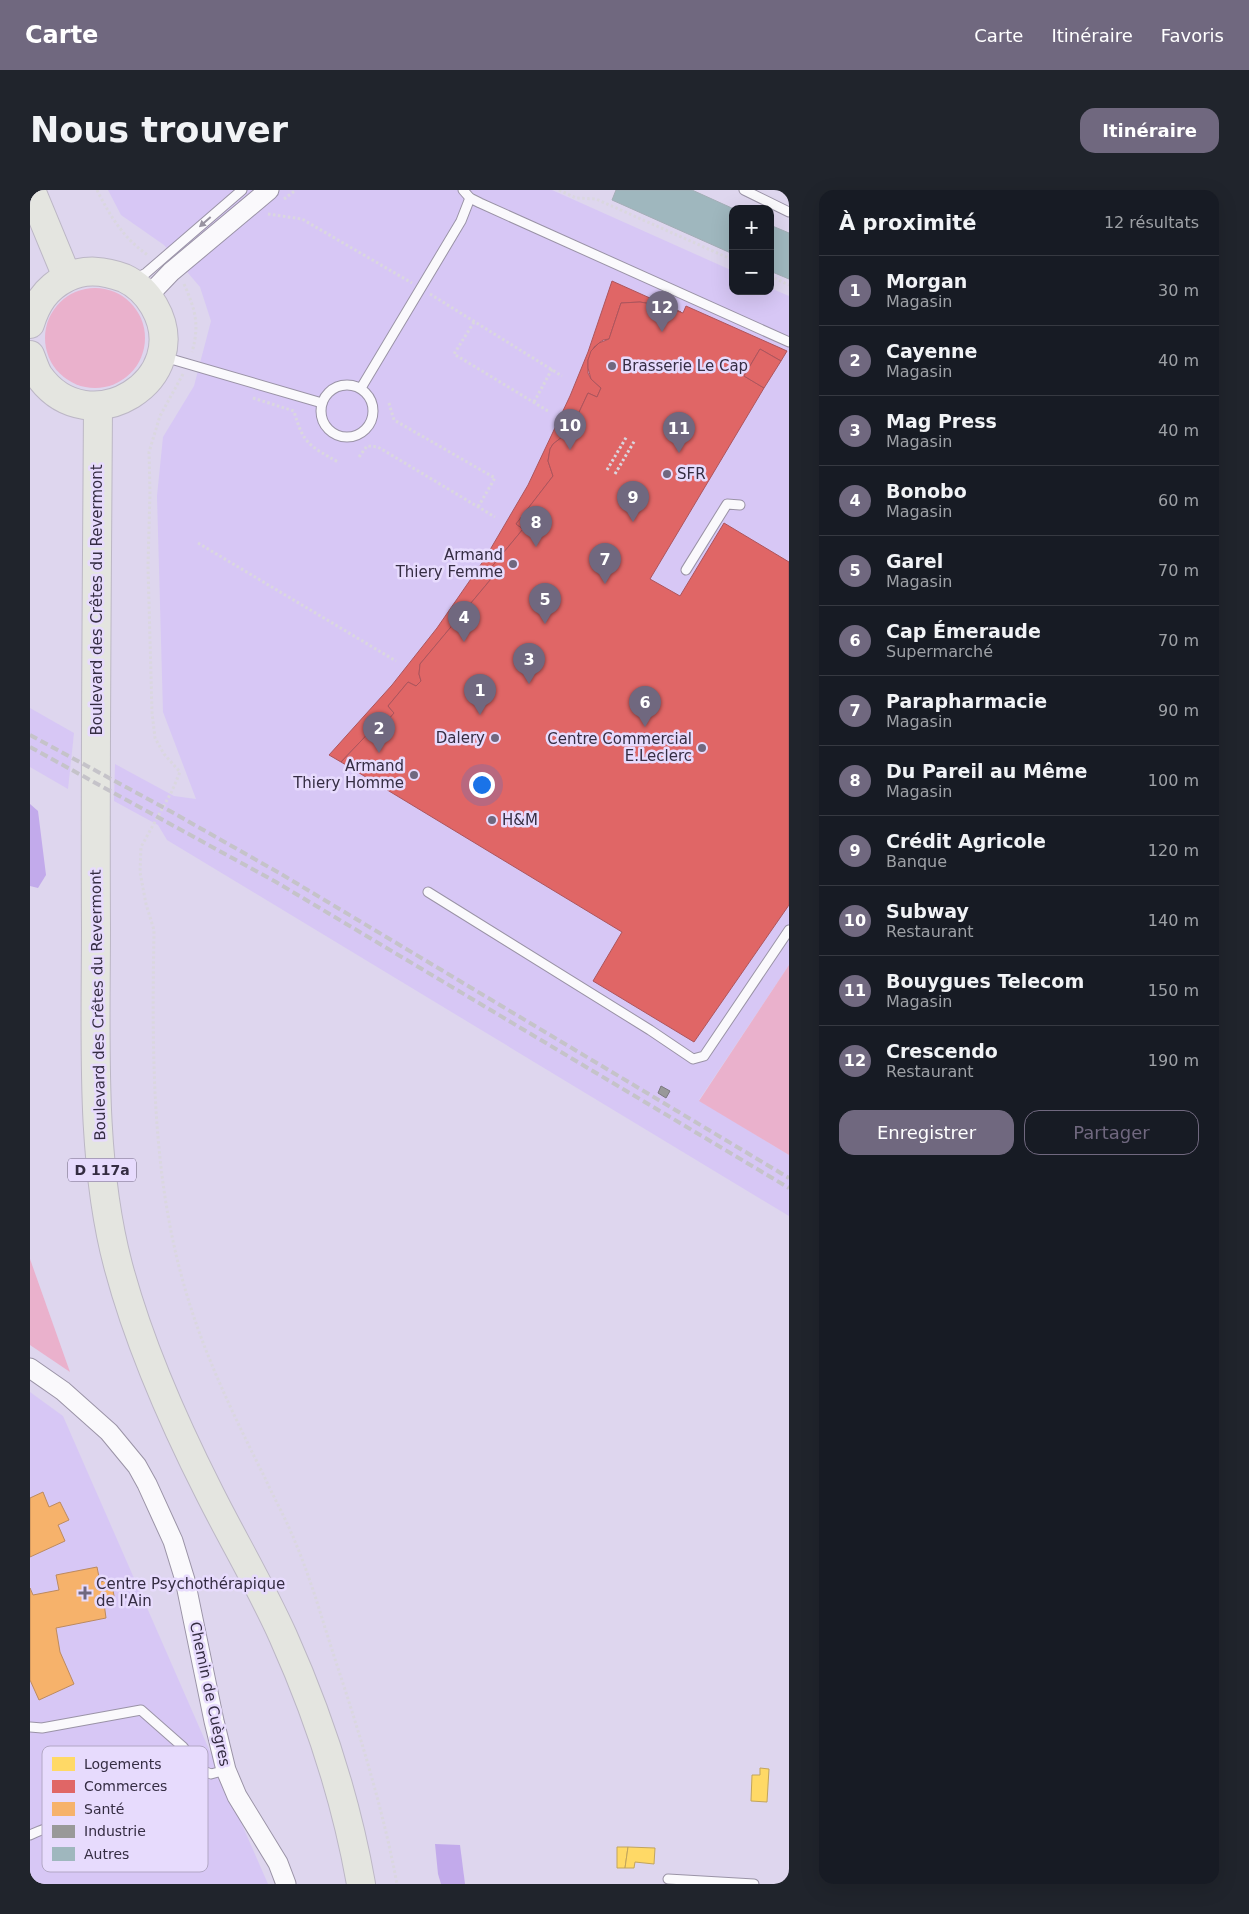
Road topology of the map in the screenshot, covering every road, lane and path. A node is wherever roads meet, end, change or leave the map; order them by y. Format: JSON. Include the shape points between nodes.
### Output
{"nodes":[{"id":1,"x":32,"y":190,"type":"edge"},
{"id":2,"x":97,"y":190,"type":"edge"},
{"id":3,"x":242,"y":190,"type":"edge"},
{"id":4,"x":296,"y":190,"type":"edge"},
{"id":5,"x":464,"y":190,"type":"edge"},
{"id":6,"x":559,"y":190,"type":"edge"},
{"id":7,"x":744,"y":190,"type":"edge"},
{"id":8,"x":470,"y":198,"type":"junction"},
{"id":9,"x":274,"y":200,"type":"edge"},
{"id":10,"x":789,"y":212,"type":"edge"},
{"id":11,"x":729,"y":258,"type":"edge"},
{"id":12,"x":171,"y":273,"type":"junction"},
{"id":13,"x":67,"y":277,"type":"junction"},
{"id":14,"x":191,"y":278,"type":"dead end"},
{"id":15,"x":774,"y":278,"type":"edge"},
{"id":16,"x":789,"y":285,"type":"edge"},
{"id":17,"x":140,"y":289,"type":"junction"},
{"id":18,"x":421,"y":289,"type":"junction"},
{"id":19,"x":474,"y":322,"type":"junction"},
{"id":20,"x":30,"y":324,"type":"edge"},
{"id":21,"x":789,"y":342,"type":"edge"},
{"id":22,"x":30,"y":356,"type":"edge"},
{"id":23,"x":161,"y":356,"type":"junction"},
{"id":24,"x":187,"y":363,"type":"junction"},
{"id":25,"x":552,"y":369,"type":"junction"},
{"id":26,"x":182,"y":376,"type":"junction"},
{"id":27,"x":562,"y":376,"type":"dead end"},
{"id":28,"x":192,"y":379,"type":"dead end"},
{"id":29,"x":361,"y":388,"type":"junction"},
{"id":30,"x":246,"y":396,"type":"dead end"},
{"id":31,"x":534,"y":402,"type":"junction"},
{"id":32,"x":322,"y":403,"type":"junction"},
{"id":33,"x":389,"y":403,"type":"dead end"},
{"id":34,"x":98,"y":406,"type":"junction"},
{"id":35,"x":548,"y":411,"type":"dead end"},
{"id":36,"x":627,"y":436,"type":"dead end"},
{"id":37,"x":635,"y":440,"type":"dead end"},
{"id":38,"x":359,"y":457,"type":"dead end"},
{"id":39,"x":338,"y":462,"type":"dead end"},
{"id":40,"x":608,"y":470,"type":"dead end"},
{"id":41,"x":615,"y":474,"type":"dead end"},
{"id":42,"x":740,"y":505,"type":"dead end"},
{"id":43,"x":478,"y":507,"type":"junction"},
{"id":44,"x":495,"y":518,"type":"dead end"},
{"id":45,"x":198,"y":543,"type":"dead end"},
{"id":46,"x":686,"y":570,"type":"dead end"},
{"id":47,"x":396,"y":662,"type":"dead end"},
{"id":48,"x":428,"y":892,"type":"dead end"},
{"id":49,"x":789,"y":930,"type":"edge"},
{"id":50,"x":30,"y":1368,"type":"edge"},
{"id":51,"x":30,"y":1727,"type":"edge"},
{"id":52,"x":182,"y":1746,"type":"edge"},
{"id":53,"x":226,"y":1770,"type":"junction"},
{"id":54,"x":208,"y":1773,"type":"edge"},
{"id":55,"x":42,"y":1830,"type":"edge"},
{"id":56,"x":30,"y":1835,"type":"edge"},
{"id":57,"x":668,"y":1879,"type":"dead end"},
{"id":58,"x":286,"y":1884,"type":"edge"},
{"id":59,"x":361,"y":1884,"type":"edge"},
{"id":60,"x":397,"y":1884,"type":"edge"},
{"id":61,"x":754,"y":1884,"type":"edge"}],
"edges":[{"from":1,"to":13,"type":"main road"},
{"from":2,"to":12,"type":"path","via":[[121,231]]},
{"from":3,"to":12,"type":"lane","one_way":true},
{"from":4,"to":9,"type":"path"},
{"from":5,"to":8,"type":"lane"},
{"from":6,"to":11,"type":"path","via":[[576,198],[596,199]]},
{"from":7,"to":10,"type":"lane"},
{"from":8,"to":18,"type":"lane","via":[[461,221]]},
{"from":8,"to":21,"type":"lane"},
{"from":9,"to":12,"type":"street"},
{"from":9,"to":18,"type":"path","via":[[267,213],[302,219]]},
{"from":12,"to":14,"type":"path"},
{"from":12,"to":17,"type":"street"},
{"from":12,"to":24,"type":"path","via":[[194,308],[197,321]]},
{"from":13,"to":17,"type":"main road","via":[[88,271],[111,273]]},
{"from":13,"to":20,"type":"main road","via":[[48,290],[34,309]]},
{"from":15,"to":16,"type":"path"},
{"from":17,"to":23,"type":"main road","via":[[159,314],[163,335]]},
{"from":18,"to":19,"type":"path"},
{"from":18,"to":29,"type":"lane"},
{"from":19,"to":25,"type":"path"},
{"from":19,"to":31,"type":"path","via":[[454,354]]},
{"from":22,"to":34,"type":"main road","via":[[39,376],[55,393],[75,403]]},
{"from":23,"to":24,"type":"lane"},
{"from":23,"to":34,"type":"main road","via":[[152,376],[138,392],[120,402]]},
{"from":24,"to":26,"type":"path"},
{"from":24,"to":32,"type":"lane"},
{"from":25,"to":27,"type":"path"},
{"from":25,"to":31,"type":"path"},
{"from":26,"to":28,"type":"path"},
{"from":26,"to":60,"type":"path","via":[[160,416],[149,452],[152,712],[155,738],[180,772],[141,847],[140,872],[154,930],[157,1120],[163,1186],[173,1243],[201,1338],[214,1373],[296,1543],[320,1614],[358,1731]]},
{"from":29,"to":32,"type":"lane","via":[[343,384],[335,387]]},
{"from":29,"to":32,"type":"lane","via":[[372,401],[374,411],[370,423],[358,435],[333,434],[322,419]]},
{"from":30,"to":39,"type":"path","via":[[294,410],[301,433],[312,447]]},
{"from":31,"to":35,"type":"path"},
{"from":33,"to":43,"type":"path","via":[[394,420],[495,478]]},
{"from":34,"to":59,"type":"main road","name":"Boulevard des Crêtes du Revermont","number":"D 117a","via":[[96,1044],[99,1145],[106,1201],[120,1271],[139,1334],[165,1401],[282,1635],[321,1731]]},
{"from":36,"to":40,"type":"path"},
{"from":37,"to":41,"type":"path"},
{"from":38,"to":43,"type":"path","via":[[367,446],[378,447]]},
{"from":42,"to":46,"type":"lane","via":[[728,504]]},
{"from":43,"to":44,"type":"path"},
{"from":45,"to":47,"type":"path"},
{"from":48,"to":49,"type":"lane","via":[[692,1059],[704,1056]]},
{"from":50,"to":53,"type":"street","name":"Chemin de Cuègres","via":[[63,1391],[109,1432],[137,1466],[147,1484],[173,1541],[185,1580]]},
{"from":51,"to":52,"type":"lane","via":[[42,1728],[142,1710]]},
{"from":53,"to":54,"type":"lane"},
{"from":53,"to":58,"type":"street","name":"Chemin de Cuègres","via":[[237,1796],[278,1862]]},
{"from":55,"to":56,"type":"lane"},
{"from":57,"to":61,"type":"lane"}]}
